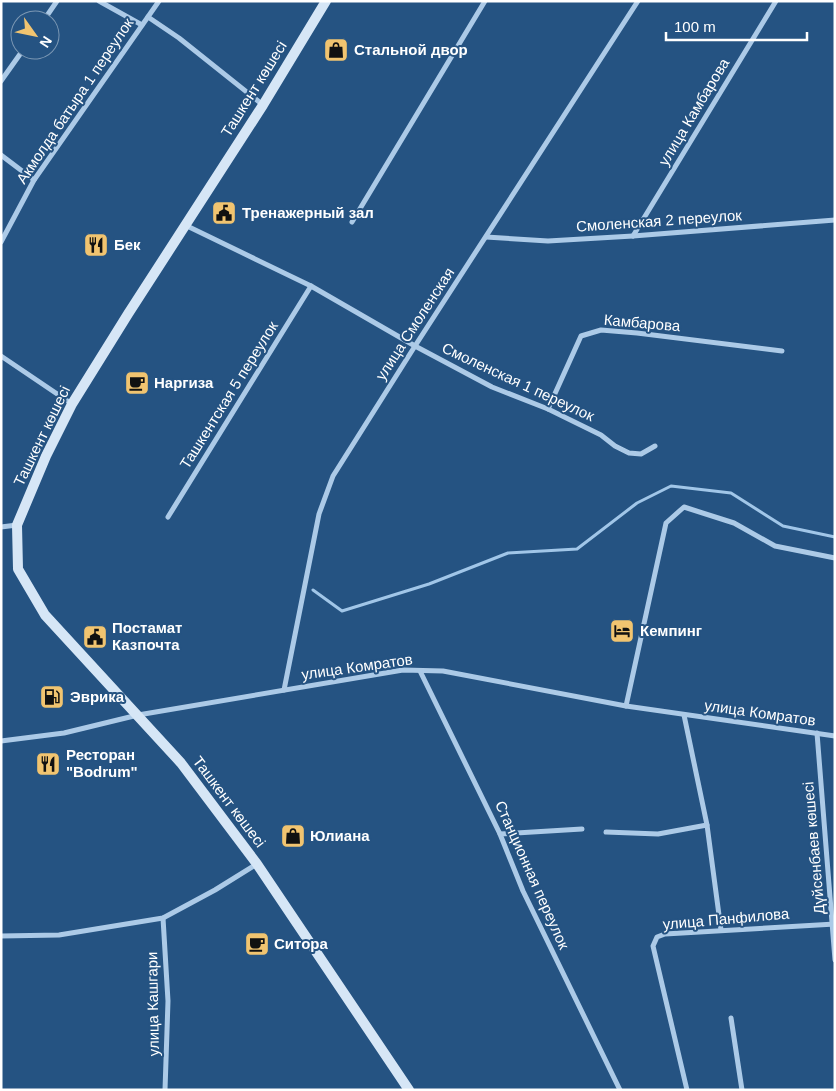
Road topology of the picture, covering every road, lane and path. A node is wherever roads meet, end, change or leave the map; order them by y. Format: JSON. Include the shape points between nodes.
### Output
{"nodes":[{"id":1,"x":99,"y":1,"type":"edge"},
{"id":2,"x":159,"y":1,"type":"edge"},
{"id":3,"x":326,"y":1,"type":"edge"},
{"id":4,"x":485,"y":1,"type":"edge"},
{"id":5,"x":638,"y":1,"type":"edge"},
{"id":6,"x":776,"y":1,"type":"edge"},
{"id":7,"x":148,"y":17,"type":"junction"},
{"id":8,"x":142,"y":25,"type":"junction"},
{"id":9,"x":16,"y":60,"type":"edge"},
{"id":10,"x":1,"y":81,"type":"edge"},
{"id":11,"x":263,"y":105,"type":"junction"},
{"id":12,"x":1,"y":155,"type":"edge"},
{"id":13,"x":34,"y":180,"type":"junction"},
{"id":14,"x":835,"y":220,"type":"edge"},
{"id":15,"x":352,"y":222,"type":"dead end"},
{"id":16,"x":185,"y":225,"type":"junction"},
{"id":17,"x":633,"y":236,"type":"junction"},
{"id":18,"x":486,"y":237,"type":"junction"},
{"id":19,"x":1,"y":242,"type":"edge"},
{"id":20,"x":310,"y":286,"type":"junction"},
{"id":21,"x":415,"y":346,"type":"junction"},
{"id":22,"x":782,"y":351,"type":"dead end"},
{"id":23,"x":1,"y":356,"type":"edge"},
{"id":24,"x":72,"y":404,"type":"junction"},
{"id":25,"x":548,"y":409,"type":"junction"},
{"id":26,"x":655,"y":446,"type":"dead end"},
{"id":27,"x":168,"y":517,"type":"dead end"},
{"id":28,"x":17,"y":525,"type":"junction"},
{"id":29,"x":1,"y":527,"type":"edge"},
{"id":30,"x":835,"y":558,"type":"edge"},
{"id":31,"x":420,"y":671,"type":"junction"},
{"id":32,"x":284,"y":690,"type":"junction"},
{"id":33,"x":626,"y":706,"type":"junction"},
{"id":34,"x":138,"y":715,"type":"junction"},
{"id":35,"x":684,"y":715,"type":"junction"},
{"id":36,"x":817,"y":733,"type":"junction"},
{"id":37,"x":835,"y":736,"type":"edge"},
{"id":38,"x":1,"y":741,"type":"edge"},
{"id":39,"x":707,"y":825,"type":"junction"},
{"id":40,"x":582,"y":830,"type":"dead end"},
{"id":41,"x":606,"y":832,"type":"dead end"},
{"id":42,"x":500,"y":834,"type":"junction"},
{"id":43,"x":257,"y":864,"type":"junction"},
{"id":44,"x":163,"y":918,"type":"junction"},
{"id":45,"x":834,"y":924,"type":"edge"},
{"id":46,"x":721,"y":930,"type":"junction"},
{"id":47,"x":1,"y":936,"type":"edge"},
{"id":48,"x":835,"y":960,"type":"edge"},
{"id":49,"x":731,"y":1018,"type":"dead end"},
{"id":50,"x":165,"y":1090,"type":"edge"},
{"id":51,"x":409,"y":1090,"type":"edge"},
{"id":52,"x":620,"y":1090,"type":"edge"},
{"id":53,"x":687,"y":1090,"type":"edge"},
{"id":54,"x":742,"y":1090,"type":"edge"}],
"edges":[{"from":1,"to":8,"type":"street"},
{"from":2,"to":7,"type":"street","name":"Акмолда батыра 1 переулок"},
{"from":3,"to":11,"type":"main road","name":"Ташкент көшесі"},
{"from":4,"to":15,"type":"street"},
{"from":5,"to":18,"type":"street","name":"улица Смоленская"},
{"from":6,"to":17,"type":"street","name":"улица Камбарова"},
{"from":7,"to":8,"type":"street","name":"Акмолда батыра 1 переулок"},
{"from":7,"to":11,"type":"street"},
{"from":8,"to":13,"type":"street","name":"Акмолда батыра 1 переулок"},
{"from":9,"to":10,"type":"street"},
{"from":11,"to":16,"type":"main road","name":"Ташкент көшесі"},
{"from":12,"to":13,"type":"street"},
{"from":13,"to":19,"type":"street","name":"Акмолда батыра 1 переулок"},
{"from":14,"to":17,"type":"street","name":"Смоленская 2 переулок"},
{"from":16,"to":20,"type":"street","name":"Смоленская 1 переулок"},
{"from":16,"to":24,"type":"main road","name":"Ташкент көшесі"},
{"from":17,"to":18,"type":"street","name":"Смоленская 2 переулок","via":[[548,241]]},
{"from":18,"to":21,"type":"street","name":"улица Смоленская"},
{"from":20,"to":21,"type":"street","name":"Смоленская 1 переулок"},
{"from":20,"to":27,"type":"street","name":"Ташкентская 5 переулок"},
{"from":21,"to":25,"type":"street","name":"Смоленская 1 переулок","via":[[492,387]]},
{"from":21,"to":32,"type":"street","name":"улица Смоленская","via":[[333,476],[319,514]]},
{"from":22,"to":25,"type":"street","name":"Камбарова","via":[[601,330],[581,336]]},
{"from":23,"to":24,"type":"street"},
{"from":24,"to":28,"type":"main road","name":"Ташкент көшесі"},
{"from":25,"to":26,"type":"street","name":"Смоленская 1 переулок","via":[[629,453],[641,454]]},
{"from":28,"to":29,"type":"street"},
{"from":28,"to":34,"type":"main road","name":"Ташкент көшесі","via":[[18,569],[45,615]]},
{"from":30,"to":33,"type":"street","via":[[775,546],[734,523],[684,507],[666,523]]},
{"from":31,"to":32,"type":"street","name":"улица Комратов","via":[[403,670]]},
{"from":31,"to":33,"type":"street","name":"улица Комратов","via":[[443,671]]},
{"from":31,"to":42,"type":"street","name":"Станционная переулок"},
{"from":32,"to":34,"type":"street","name":"улица Комратов"},
{"from":33,"to":35,"type":"street","name":"улица Комратов"},
{"from":34,"to":38,"type":"street","name":"улица Комратов","via":[[64,733]]},
{"from":34,"to":43,"type":"main road","name":"Ташкент көшесі","via":[[181,763]]},
{"from":35,"to":36,"type":"street","name":"улица Комратов"},
{"from":35,"to":39,"type":"street"},
{"from":36,"to":37,"type":"street","name":"улица Комратов"},
{"from":36,"to":45,"type":"street","name":"Дүйсенбаев көшесі"},
{"from":39,"to":41,"type":"street","via":[[658,834]]},
{"from":39,"to":46,"type":"street"},
{"from":40,"to":42,"type":"street"},
{"from":42,"to":52,"type":"street","name":"Станционная переулок","via":[[523,891]]},
{"from":43,"to":44,"type":"street"},
{"from":43,"to":51,"type":"main road","name":"Ташкент көшесі"},
{"from":44,"to":47,"type":"street","via":[[59,934]]},
{"from":44,"to":50,"type":"street","name":"улица Кашгари","via":[[168,1001]]},
{"from":45,"to":46,"type":"street","name":"улица Панфилова"},
{"from":45,"to":48,"type":"street","name":"Дүйсенбаев көшесі"},
{"from":46,"to":53,"type":"street","name":"улица Панфилова","via":[[665,934],[657,937],[653,946]]},
{"from":49,"to":54,"type":"street"}]}
